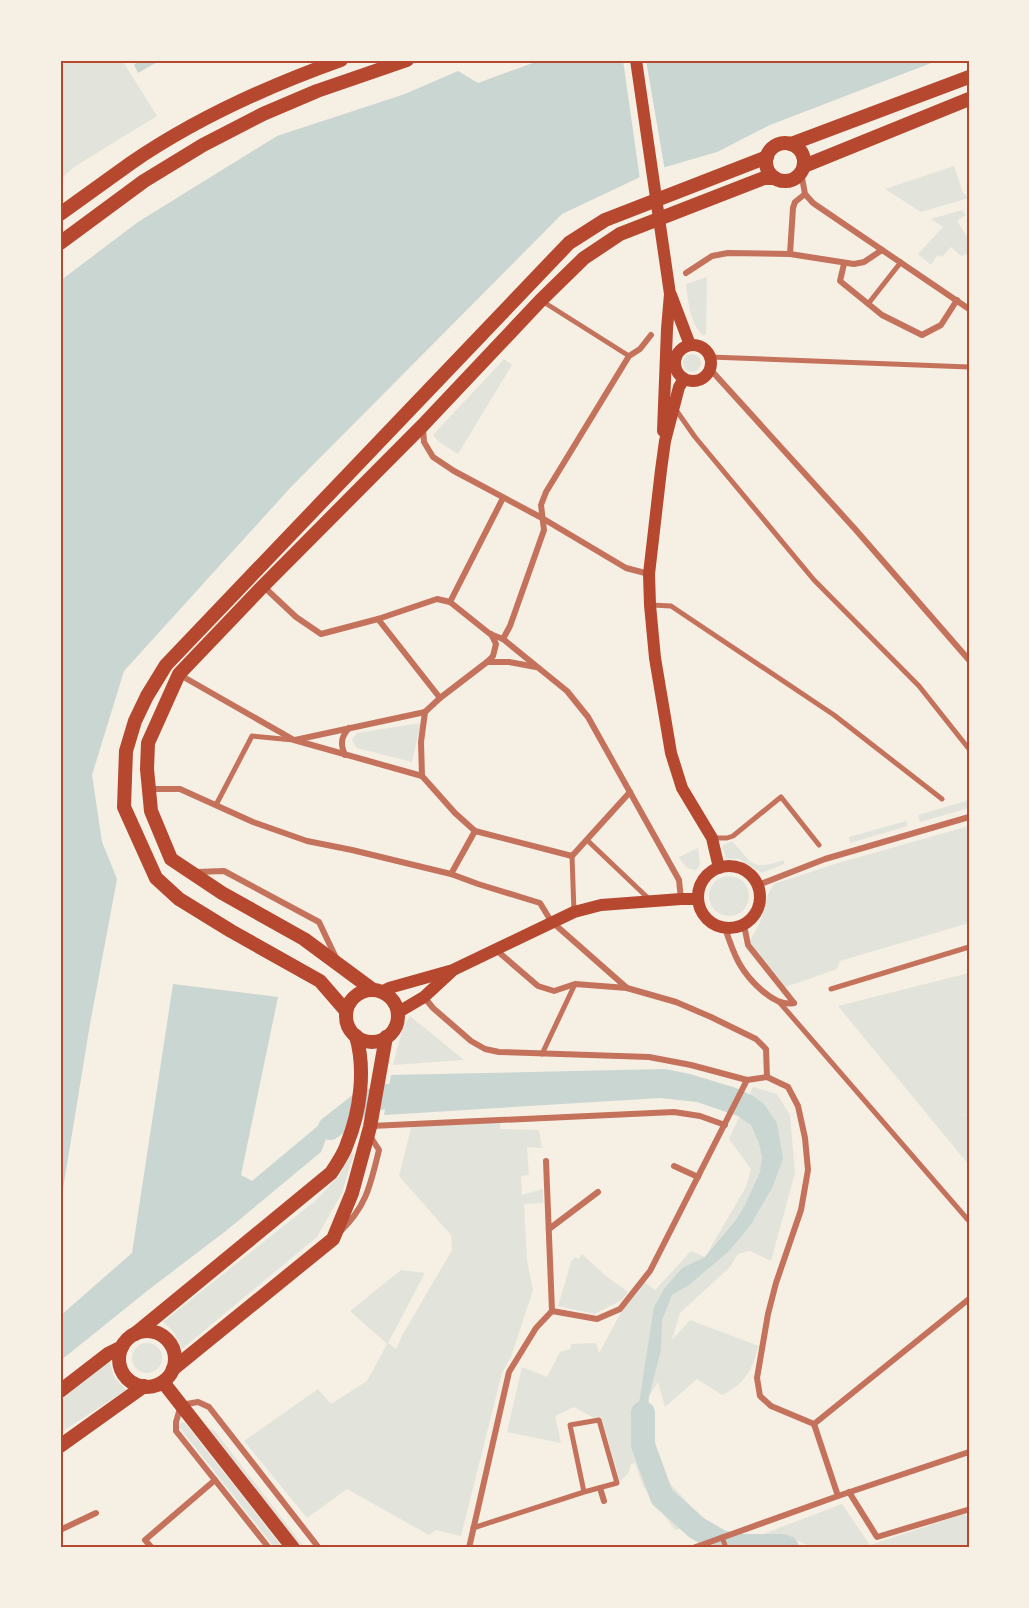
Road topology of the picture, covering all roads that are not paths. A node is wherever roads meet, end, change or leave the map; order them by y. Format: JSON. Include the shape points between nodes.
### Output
{"nodes":[{"id":1,"x":341,"y":60,"type":"edge"},
{"id":2,"x":407,"y":60,"type":"edge"},
{"id":3,"x":636,"y":60,"type":"edge"},
{"id":4,"x":969,"y":77,"type":"edge"},
{"id":5,"x":969,"y":99,"type":"edge"},
{"id":6,"x":791,"y":144,"type":"junction"},
{"id":7,"x":767,"y":157,"type":"junction"},
{"id":8,"x":802,"y":169,"type":"junction"},
{"id":9,"x":775,"y":178,"type":"junction"},
{"id":10,"x":806,"y":194,"type":"junction"},
{"id":11,"x":60,"y":214,"type":"edge"},
{"id":12,"x":60,"y":243,"type":"edge"},
{"id":13,"x":882,"y":250,"type":"junction"},
{"id":14,"x":790,"y":254,"type":"junction"},
{"id":15,"x":900,"y":262,"type":"junction"},
{"id":16,"x":844,"y":264,"type":"junction"},
{"id":17,"x":686,"y":273,"type":"dead end"},
{"id":18,"x":670,"y":294,"type":"junction"},
{"id":19,"x":541,"y":300,"type":"junction"},
{"id":20,"x":957,"y":300,"type":"junction"},
{"id":21,"x":868,"y":304,"type":"junction"},
{"id":22,"x":969,"y":309,"type":"edge"},
{"id":23,"x":651,"y":334,"type":"dead end"},
{"id":24,"x":690,"y":345,"type":"junction"},
{"id":25,"x":629,"y":356,"type":"junction"},
{"id":26,"x":710,"y":363,"type":"junction"},
{"id":27,"x":969,"y":367,"type":"edge"},
{"id":28,"x":684,"y":380,"type":"junction"},
{"id":29,"x":675,"y":408,"type":"junction"},
{"id":30,"x":423,"y":425,"type":"junction"},
{"id":31,"x":666,"y":441,"type":"junction"},
{"id":32,"x":503,"y":498,"type":"junction"},
{"id":33,"x":542,"y":518,"type":"junction"},
{"id":34,"x":649,"y":574,"type":"junction"},
{"id":35,"x":263,"y":586,"type":"junction"},
{"id":36,"x":450,"y":602,"type":"junction"},
{"id":37,"x":650,"y":605,"type":"junction"},
{"id":38,"x":378,"y":619,"type":"junction"},
{"id":39,"x":490,"y":634,"type":"junction"},
{"id":40,"x":503,"y":639,"type":"junction"},
{"id":41,"x":969,"y":660,"type":"edge"},
{"id":42,"x":487,"y":662,"type":"junction"},
{"id":43,"x":536,"y":668,"type":"junction"},
{"id":44,"x":179,"y":675,"type":"junction"},
{"id":45,"x":440,"y":698,"type":"junction"},
{"id":46,"x":425,"y":712,"type":"junction"},
{"id":47,"x":349,"y":728,"type":"junction"},
{"id":48,"x":294,"y":740,"type":"junction"},
{"id":49,"x":969,"y":748,"type":"edge"},
{"id":50,"x":345,"y":755,"type":"junction"},
{"id":51,"x":422,"y":776,"type":"junction"},
{"id":52,"x":149,"y":789,"type":"junction"},
{"id":53,"x":630,"y":792,"type":"junction"},
{"id":54,"x":942,"y":799,"type":"dead end"},
{"id":55,"x":216,"y":806,"type":"junction"},
{"id":56,"x":969,"y":817,"type":"edge"},
{"id":57,"x":475,"y":831,"type":"junction"},
{"id":58,"x":712,"y":838,"type":"junction"},
{"id":59,"x":587,"y":840,"type":"junction"},
{"id":60,"x":819,"y":845,"type":"dead end"},
{"id":61,"x":572,"y":856,"type":"junction"},
{"id":62,"x":719,"y":868,"type":"junction"},
{"id":63,"x":192,"y":872,"type":"junction"},
{"id":64,"x":452,"y":874,"type":"junction"},
{"id":65,"x":758,"y":885,"type":"junction"},
{"id":66,"x":681,"y":899,"type":"junction"},
{"id":67,"x":698,"y":899,"type":"junction"},
{"id":68,"x":650,"y":901,"type":"junction"},
{"id":69,"x":574,"y":912,"type":"junction"},
{"id":70,"x":551,"y":921,"type":"junction"},
{"id":71,"x":744,"y":925,"type":"junction"},
{"id":72,"x":725,"y":928,"type":"junction"},
{"id":73,"x":969,"y":947,"type":"edge"},
{"id":74,"x":495,"y":949,"type":"junction"},
{"id":75,"x":339,"y":963,"type":"junction"},
{"id":76,"x":453,"y":970,"type":"junction"},
{"id":77,"x":575,"y":984,"type":"junction"},
{"id":78,"x":627,"y":988,"type":"junction"},
{"id":79,"x":831,"y":989,"type":"dead end"},
{"id":80,"x":377,"y":991,"type":"junction"},
{"id":81,"x":424,"y":997,"type":"junction"},
{"id":82,"x":780,"y":1003,"type":"junction"},
{"id":83,"x":346,"y":1011,"type":"junction"},
{"id":84,"x":397,"y":1013,"type":"junction"},
{"id":85,"x":356,"y":1036,"type":"junction"},
{"id":86,"x":386,"y":1037,"type":"junction"},
{"id":87,"x":542,"y":1054,"type":"junction"},
{"id":88,"x":766,"y":1077,"type":"junction"},
{"id":89,"x":747,"y":1080,"type":"junction"},
{"id":90,"x":727,"y":1122,"type":"junction"},
{"id":91,"x":370,"y":1126,"type":"junction"},
{"id":92,"x":546,"y":1161,"type":"dead end"},
{"id":93,"x":674,"y":1166,"type":"dead end"},
{"id":94,"x":698,"y":1177,"type":"junction"},
{"id":95,"x":598,"y":1192,"type":"dead end"},
{"id":96,"x":969,"y":1221,"type":"edge"},
{"id":97,"x":549,"y":1229,"type":"junction"},
{"id":98,"x":969,"y":1299,"type":"edge"},
{"id":99,"x":552,"y":1311,"type":"junction"},
{"id":100,"x":135,"y":1334,"type":"junction"},
{"id":101,"x":122,"y":1347,"type":"junction"},
{"id":102,"x":173,"y":1369,"type":"junction"},
{"id":103,"x":163,"y":1382,"type":"junction"},
{"id":104,"x":144,"y":1386,"type":"junction"},
{"id":105,"x":60,"y":1391,"type":"edge"},
{"id":106,"x":181,"y":1405,"type":"junction"},
{"id":107,"x":814,"y":1424,"type":"junction"},
{"id":108,"x":60,"y":1446,"type":"edge"},
{"id":109,"x":969,"y":1452,"type":"edge"},
{"id":110,"x":215,"y":1480,"type":"junction"},
{"id":111,"x":600,"y":1488,"type":"junction"},
{"id":112,"x":584,"y":1492,"type":"junction"},
{"id":113,"x":849,"y":1492,"type":"junction"},
{"id":114,"x":838,"y":1496,"type":"junction"},
{"id":115,"x":604,"y":1502,"type":"dead end"},
{"id":116,"x":967,"y":1510,"type":"dead end"},
{"id":117,"x":96,"y":1513,"type":"dead end"},
{"id":118,"x":473,"y":1528,"type":"junction"},
{"id":119,"x":60,"y":1530,"type":"edge"},
{"id":120,"x":722,"y":1537,"type":"junction"},
{"id":121,"x":152,"y":1548,"type":"edge"},
{"id":122,"x":269,"y":1548,"type":"edge"},
{"id":123,"x":293,"y":1548,"type":"edge"},
{"id":124,"x":319,"y":1548,"type":"edge"},
{"id":125,"x":469,"y":1548,"type":"edge"},
{"id":126,"x":693,"y":1548,"type":"edge"},
{"id":127,"x":726,"y":1548,"type":"edge"}],
"edges":[{"from":1,"to":11,"type":"highway","via":[[253,95],[193,126],[132,162]]},
{"from":2,"to":12,"type":"highway","via":[[317,91],[203,145],[144,181]]},
{"from":3,"to":18,"type":"main road"},
{"from":4,"to":6,"type":"highway"},
{"from":5,"to":8,"type":"highway"},
{"from":6,"to":7,"type":"highway","via":[[779,144]]},
{"from":6,"to":8,"type":"highway","via":[[803,155]]},
{"from":7,"to":9,"type":"highway","via":[[767,169]]},
{"from":7,"to":83,"type":"highway","via":[[605,220],[569,243],[166,665],[147,696],[126,751],[124,807],[156,878],[193,908],[320,981]]},
{"from":8,"to":9,"type":"highway","via":[[792,180]]},
{"from":8,"to":10,"type":"street"},
{"from":9,"to":19,"type":"highway","via":[[764,178],[620,234],[584,258]]},
{"from":10,"to":13,"type":"street","via":[[813,203]]},
{"from":10,"to":14,"type":"street","via":[[793,208]]},
{"from":13,"to":15,"type":"street"},
{"from":13,"to":16,"type":"street","via":[[864,262]]},
{"from":14,"to":16,"type":"street"},
{"from":14,"to":17,"type":"street","via":[[728,253],[712,256]]},
{"from":15,"to":20,"type":"street"},
{"from":15,"to":21,"type":"street"},
{"from":16,"to":21,"type":"street","via":[[840,281]]},
{"from":18,"to":24,"type":"main road"},
{"from":18,"to":31,"type":"main road","via":[[663,429]]},
{"from":19,"to":25,"type":"street"},
{"from":19,"to":30,"type":"highway"},
{"from":20,"to":21,"type":"street","via":[[941,325],[922,335]]},
{"from":20,"to":22,"type":"street"},
{"from":23,"to":25,"type":"street"},
{"from":24,"to":26,"type":"main road","via":[[702,348]]},
{"from":24,"to":28,"type":"main road","via":[[675,360],[678,375]]},
{"from":25,"to":33,"type":"street","via":[[546,492]]},
{"from":26,"to":27,"type":"street"},
{"from":26,"to":28,"type":"main road","via":[[708,374],[700,380]]},
{"from":26,"to":41,"type":"street"},
{"from":28,"to":29,"type":"main road"},
{"from":29,"to":31,"type":"main road"},
{"from":29,"to":49,"type":"street","via":[[814,580],[919,686]]},
{"from":30,"to":32,"type":"street","via":[[424,442],[433,457]]},
{"from":30,"to":35,"type":"highway"},
{"from":31,"to":34,"type":"main road"},
{"from":32,"to":33,"type":"street"},
{"from":32,"to":36,"type":"street"},
{"from":33,"to":34,"type":"street","via":[[626,568]]},
{"from":33,"to":40,"type":"street","via":[[544,530]]},
{"from":34,"to":37,"type":"main road"},
{"from":35,"to":38,"type":"street","via":[[296,617],[321,633]]},
{"from":35,"to":44,"type":"highway"},
{"from":36,"to":38,"type":"street","via":[[437,599]]},
{"from":36,"to":39,"type":"street"},
{"from":37,"to":54,"type":"street","via":[[671,606],[834,716]]},
{"from":37,"to":58,"type":"main road","via":[[671,753],[682,788]]},
{"from":38,"to":45,"type":"street"},
{"from":39,"to":40,"type":"street"},
{"from":39,"to":42,"type":"street","via":[[496,644]]},
{"from":40,"to":43,"type":"street"},
{"from":42,"to":43,"type":"street"},
{"from":42,"to":45,"type":"street"},
{"from":43,"to":53,"type":"street","via":[[567,690],[588,717]]},
{"from":44,"to":48,"type":"street"},
{"from":44,"to":52,"type":"highway","via":[[148,743]]},
{"from":45,"to":46,"type":"street"},
{"from":46,"to":47,"type":"street"},
{"from":46,"to":51,"type":"street"},
{"from":47,"to":48,"type":"street"},
{"from":47,"to":50,"type":"street","via":[[342,736]]},
{"from":48,"to":50,"type":"street"},
{"from":48,"to":55,"type":"street","via":[[252,736]]},
{"from":50,"to":51,"type":"street"},
{"from":51,"to":57,"type":"street"},
{"from":52,"to":55,"type":"street","via":[[180,789]]},
{"from":52,"to":63,"type":"highway","via":[[152,811],[171,859]]},
{"from":53,"to":59,"type":"street"},
{"from":53,"to":66,"type":"street","via":[[680,880]]},
{"from":55,"to":64,"type":"street","via":[[307,841]]},
{"from":56,"to":65,"type":"street","via":[[825,859]]},
{"from":57,"to":61,"type":"street"},
{"from":57,"to":64,"type":"street"},
{"from":58,"to":60,"type":"street","via":[[733,836],[782,797]]},
{"from":58,"to":62,"type":"main road"},
{"from":59,"to":61,"type":"street"},
{"from":59,"to":68,"type":"street"},
{"from":61,"to":69,"type":"street"},
{"from":62,"to":65,"type":"main road","via":[[742,869]]},
{"from":62,"to":67,"type":"main road","via":[[701,884]]},
{"from":63,"to":75,"type":"highway"},
{"from":63,"to":75,"type":"street","via":[[224,871],[319,921]]},
{"from":64,"to":70,"type":"street","via":[[540,903]]},
{"from":65,"to":71,"type":"main road","via":[[758,908]]},
{"from":66,"to":67,"type":"main road"},
{"from":66,"to":68,"type":"main road"},
{"from":67,"to":72,"type":"main road","via":[[706,919]]},
{"from":68,"to":69,"type":"main road","via":[[601,905]]},
{"from":69,"to":70,"type":"main road"},
{"from":70,"to":74,"type":"main road"},
{"from":70,"to":78,"type":"street"},
{"from":71,"to":72,"type":"main road"},
{"from":71,"to":82,"type":"street","via":[[747,945],[794,1003]]},
{"from":72,"to":82,"type":"street","via":[[744,971]]},
{"from":73,"to":79,"type":"street"},
{"from":74,"to":76,"type":"main road"},
{"from":74,"to":77,"type":"street","via":[[538,986],[554,991]]},
{"from":75,"to":80,"type":"highway"},
{"from":76,"to":80,"type":"main road"},
{"from":76,"to":81,"type":"main road"},
{"from":77,"to":78,"type":"street"},
{"from":77,"to":87,"type":"street"},
{"from":78,"to":88,"type":"street","via":[[676,1002],[756,1039],[766,1049]]},
{"from":80,"to":83,"type":"highway","via":[[358,994]]},
{"from":80,"to":84,"type":"highway","via":[[392,1000]]},
{"from":81,"to":84,"type":"main road"},
{"from":81,"to":87,"type":"street","via":[[485,1049]]},
{"from":82,"to":96,"type":"street"},
{"from":83,"to":85,"type":"highway","via":[[348,1025]]},
{"from":84,"to":86,"type":"highway","via":[[395,1026]]},
{"from":85,"to":86,"type":"highway","via":[[371,1041]]},
{"from":85,"to":100,"type":"highway","via":[[361,1068],[353,1125],[347,1146],[331,1173]]},
{"from":86,"to":91,"type":"highway"},
{"from":87,"to":89,"type":"street","via":[[649,1057]]},
{"from":88,"to":89,"type":"street"},
{"from":88,"to":107,"type":"street","via":[[788,1087],[798,1106],[807,1170],[801,1210],[771,1299],[757,1378],[760,1396],[771,1406]]},
{"from":89,"to":90,"type":"street"},
{"from":90,"to":91,"type":"street","via":[[667,1112]]},
{"from":90,"to":94,"type":"street"},
{"from":91,"to":102,"type":"highway","via":[[352,1193],[333,1239]]},
{"from":92,"to":97,"type":"street"},
{"from":93,"to":94,"type":"street"},
{"from":94,"to":99,"type":"street","via":[[650,1270],[620,1309],[597,1319]]},
{"from":95,"to":97,"type":"street"},
{"from":97,"to":99,"type":"street"},
{"from":98,"to":107,"type":"street"},
{"from":99,"to":118,"type":"street","via":[[536,1328],[509,1372]]},
{"from":100,"to":101,"type":"highway"},
{"from":100,"to":102,"type":"highway","via":[[152,1331],[167,1338],[175,1353]]},
{"from":101,"to":104,"type":"highway","via":[[119,1356],[123,1372],[135,1384]]},
{"from":101,"to":105,"type":"highway"},
{"from":102,"to":103,"type":"highway"},
{"from":103,"to":104,"type":"highway"},
{"from":103,"to":106,"type":"highway"},
{"from":104,"to":108,"type":"highway"},
{"from":106,"to":110,"type":"street","via":[[176,1431]]},
{"from":106,"to":123,"type":"highway"},
{"from":106,"to":124,"type":"street","via":[[198,1402],[209,1407]]},
{"from":107,"to":114,"type":"street"},
{"from":109,"to":113,"type":"street"},
{"from":110,"to":121,"type":"street","via":[[145,1540]]},
{"from":110,"to":122,"type":"street"},
{"from":111,"to":112,"type":"street"},
{"from":111,"to":112,"type":"street","via":[[617,1483],[599,1419],[570,1425]]},
{"from":111,"to":115,"type":"street"},
{"from":112,"to":118,"type":"street"},
{"from":113,"to":114,"type":"street"},
{"from":113,"to":116,"type":"street","via":[[876,1537]]},
{"from":114,"to":120,"type":"street"},
{"from":117,"to":119,"type":"street"},
{"from":118,"to":125,"type":"street"},
{"from":120,"to":126,"type":"street"},
{"from":120,"to":127,"type":"street"}]}
